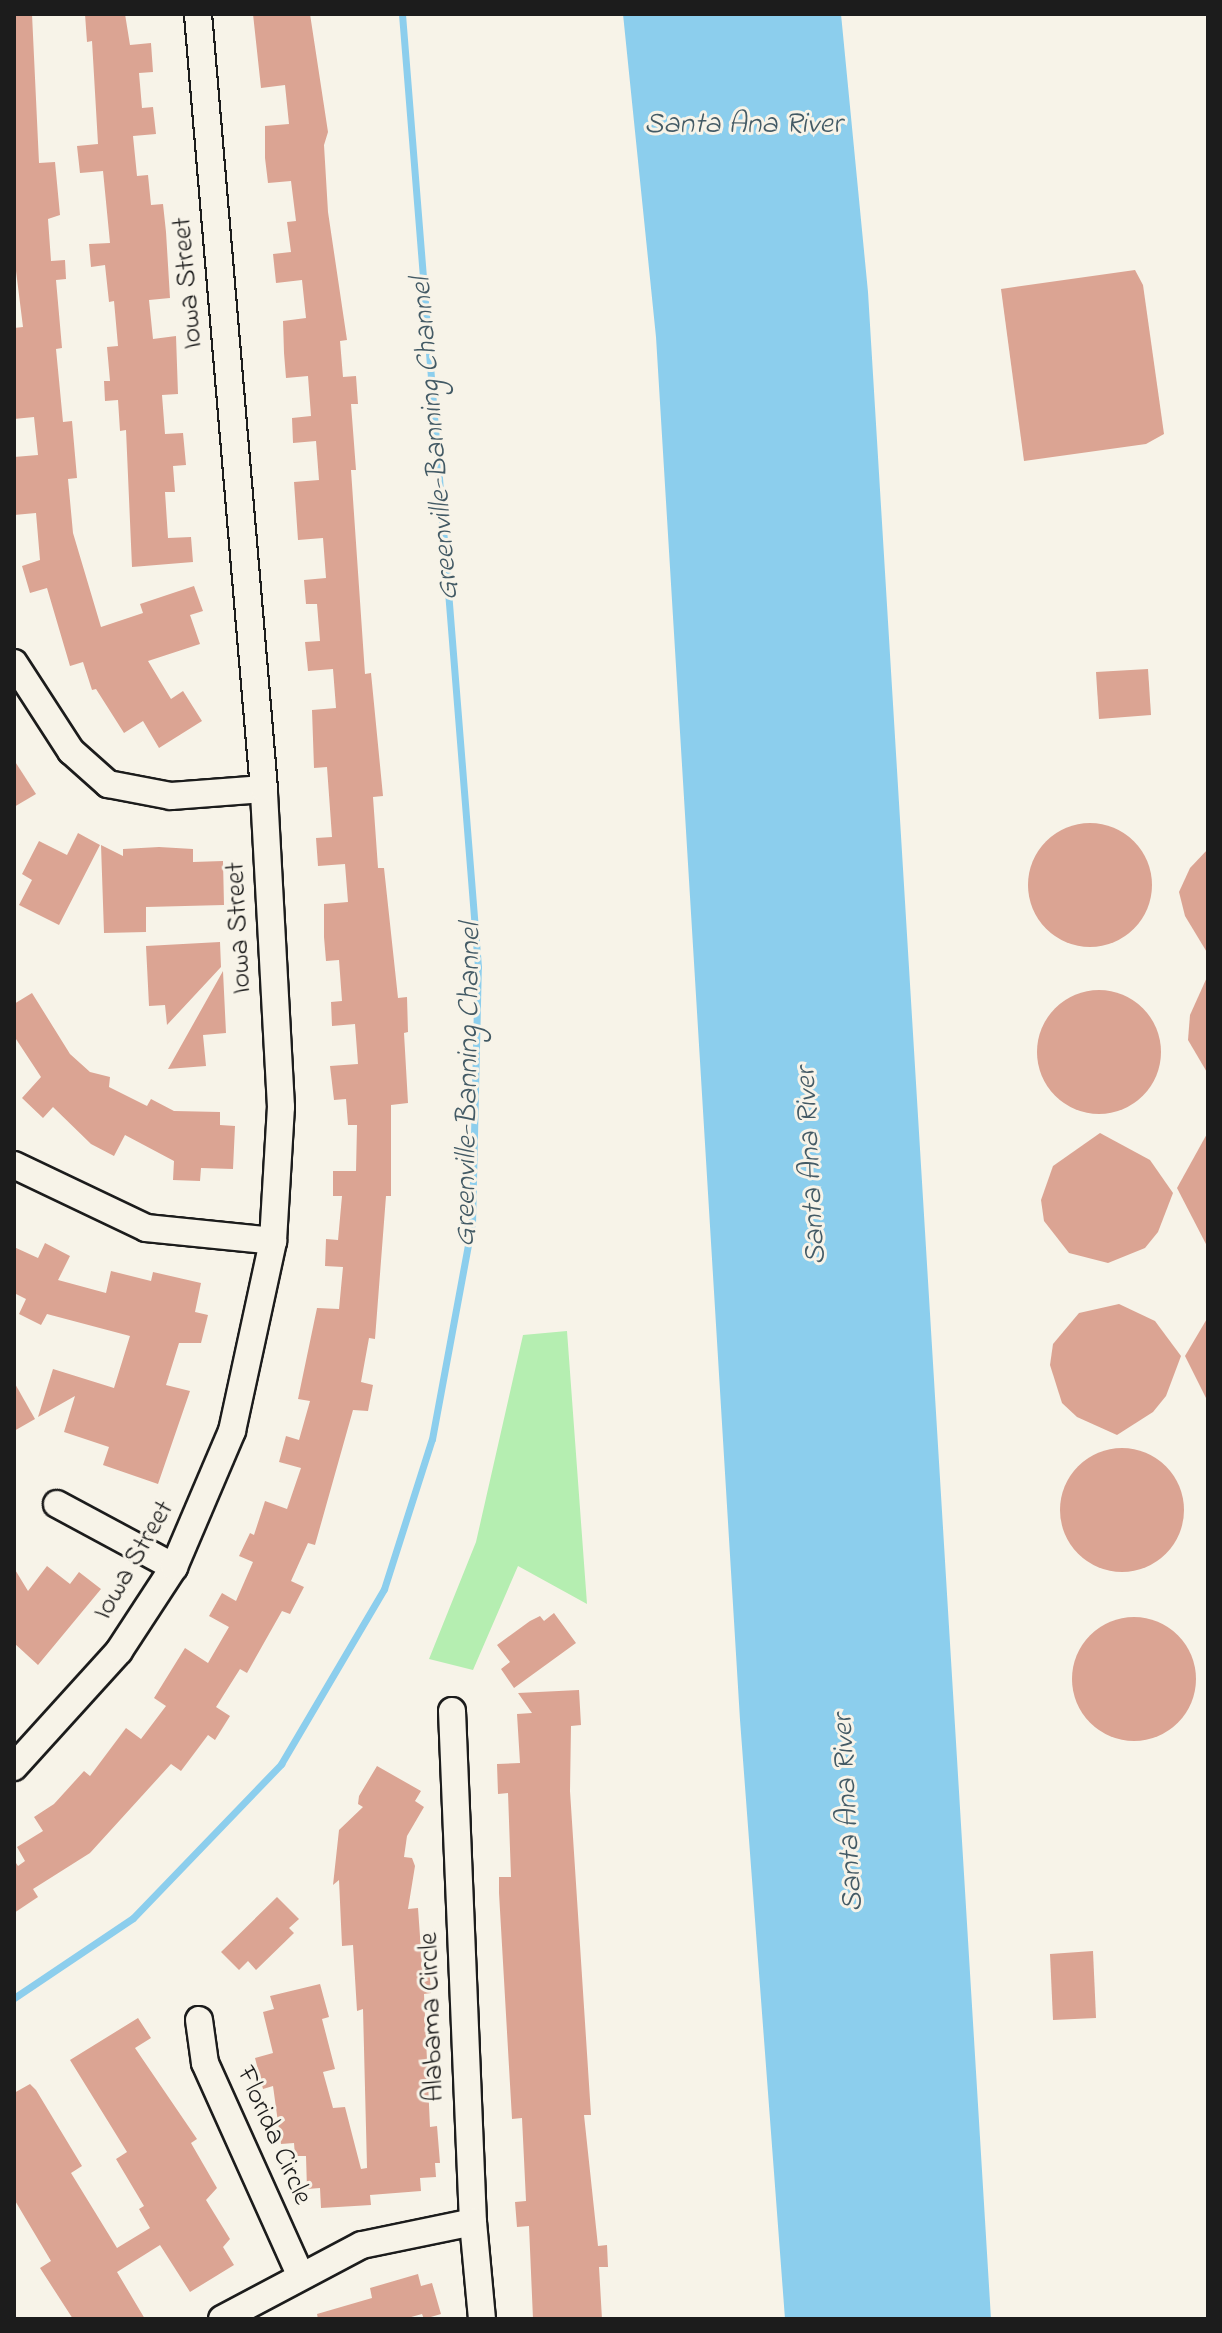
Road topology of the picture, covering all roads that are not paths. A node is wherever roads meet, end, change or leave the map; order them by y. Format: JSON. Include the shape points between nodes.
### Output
{"nodes":[{"id":1,"x":198,"y":14,"type":"edge"},
{"id":2,"x":14,"y":663,"type":"edge"},
{"id":3,"x":264,"y":789,"type":"junction"},
{"id":4,"x":16,"y":1171,"type":"edge"},
{"id":5,"x":273,"y":1241,"type":"junction"},
{"id":6,"x":57,"y":1504,"type":"dead end"},
{"id":7,"x":174,"y":1567,"type":"junction"},
{"id":8,"x":452,"y":1711,"type":"dead end"},
{"id":9,"x":14,"y":1767,"type":"edge"},
{"id":10,"x":199,"y":2020,"type":"dead end"},
{"id":11,"x":473,"y":2222,"type":"junction"},
{"id":12,"x":300,"y":2274,"type":"junction"},
{"id":13,"x":222,"y":2319,"type":"edge"},
{"id":14,"x":482,"y":2319,"type":"edge"}],
"edges":[{"from":1,"to":3,"type":"street","name":"Iowa Street"},
{"from":2,"to":3,"type":"street","via":[[71,751],[108,784],[171,796]]},
{"from":3,"to":5,"type":"street","name":"Iowa Street","via":[[281,1107]]},
{"from":4,"to":5,"type":"street","via":[[146,1228]]},
{"from":5,"to":7,"type":"street","name":"Iowa Street","via":[[232,1431]]},
{"from":6,"to":7,"type":"street"},
{"from":7,"to":9,"type":"street","name":"Iowa Street","via":[[119,1651]]},
{"from":8,"to":11,"type":"street","name":"Alabama Circle"},
{"from":10,"to":12,"type":"street","name":"Florida Circle","via":[[205,2063]]},
{"from":11,"to":12,"type":"street","via":[[362,2245]]},
{"from":11,"to":14,"type":"street","name":"Alabama Circle"},
{"from":12,"to":13,"type":"street"}]}
